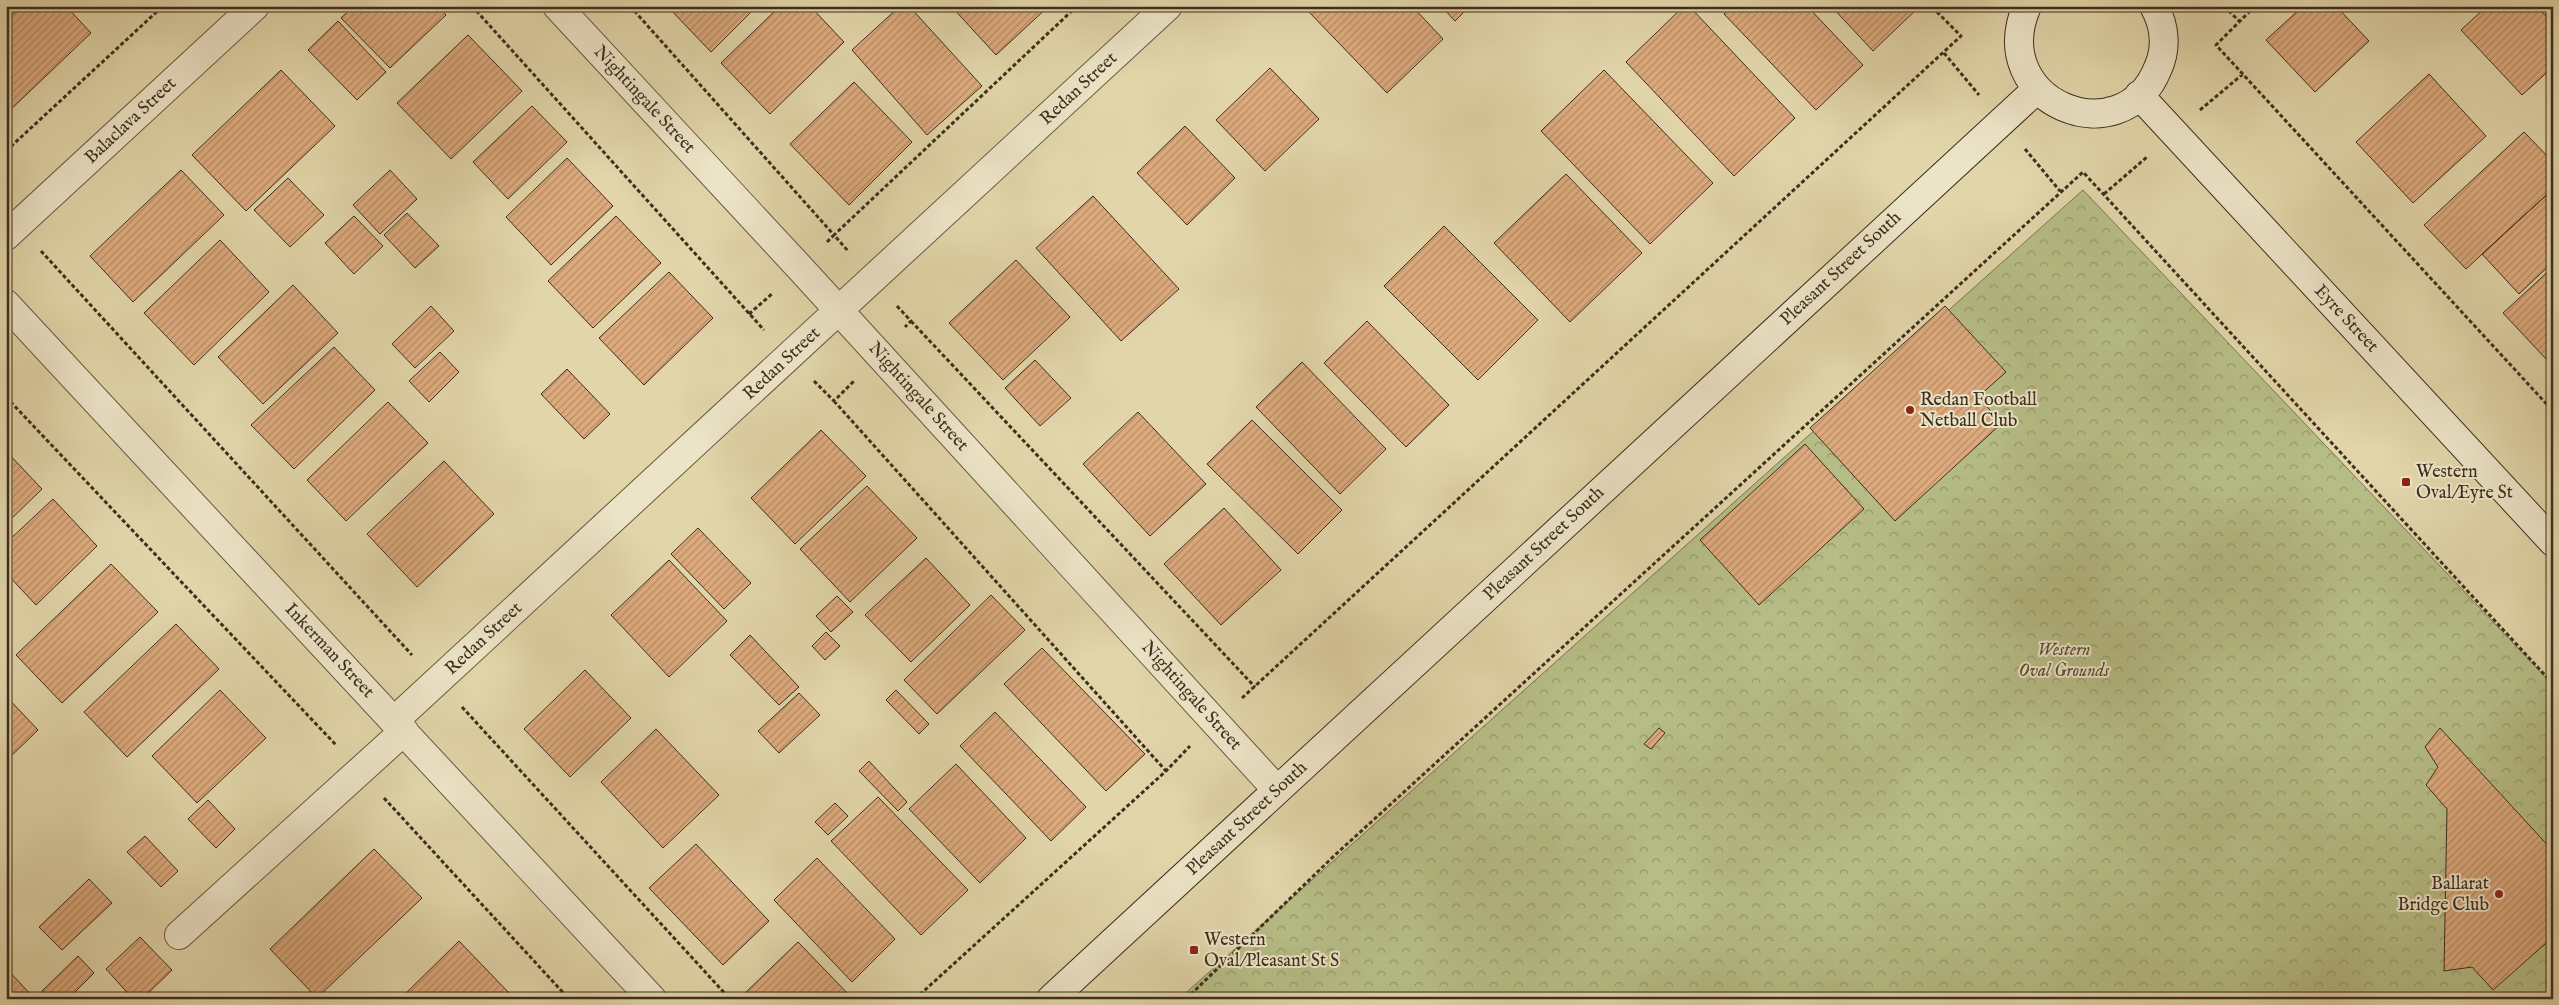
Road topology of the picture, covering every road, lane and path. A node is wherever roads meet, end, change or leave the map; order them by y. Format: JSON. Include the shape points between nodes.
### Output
{"nodes":[{"id":1,"x":162,"y":6,"type":"edge"},
{"id":2,"x":255,"y":6,"type":"edge"},
{"id":3,"x":472,"y":6,"type":"edge"},
{"id":4,"x":557,"y":6,"type":"edge"},
{"id":5,"x":630,"y":6,"type":"edge"},
{"id":6,"x":1077,"y":6,"type":"edge"},
{"id":7,"x":1168,"y":6,"type":"edge"},
{"id":8,"x":2027,"y":6,"type":"edge"},
{"id":9,"x":2154,"y":6,"type":"edge"},
{"id":10,"x":2224,"y":6,"type":"edge"},
{"id":11,"x":2255,"y":6,"type":"edge"},
{"id":12,"x":1933,"y":7,"type":"edge"},
{"id":13,"x":2239,"y":21,"type":"junction"},
{"id":14,"x":2036,"y":89,"type":"junction"},
{"id":15,"x":2140,"y":95,"type":"junction"},
{"id":16,"x":6,"y":151,"type":"edge"},
{"id":17,"x":6,"y":236,"type":"edge"},
{"id":18,"x":60,"y":272,"type":"dead end"},
{"id":19,"x":6,"y":304,"type":"edge"},
{"id":20,"x":839,"y":311,"type":"junction"},
{"id":21,"x":750,"y":314,"type":"dead end"},
{"id":22,"x":910,"y":321,"type":"dead end"},
{"id":23,"x":6,"y":397,"type":"edge"},
{"id":24,"x":834,"y":401,"type":"dead end"},
{"id":25,"x":2553,"y":411,"type":"edge"},
{"id":26,"x":2553,"y":542,"type":"edge"},
{"id":27,"x":437,"y":682,"type":"junction"},
{"id":28,"x":2553,"y":684,"type":"edge"},
{"id":29,"x":1255,"y":687,"type":"junction"},
{"id":30,"x":1214,"y":721,"type":"junction"},
{"id":31,"x":399,"y":726,"type":"junction"},
{"id":32,"x":360,"y":771,"type":"junction"},
{"id":33,"x":1166,"y":771,"type":"junction"},
{"id":34,"x":1277,"y":790,"type":"junction"},
{"id":35,"x":179,"y":935,"type":"dead end"},
{"id":36,"x":569,"y":999,"type":"edge"},
{"id":37,"x":652,"y":999,"type":"edge"},
{"id":38,"x":730,"y":999,"type":"edge"},
{"id":39,"x":915,"y":999,"type":"edge"},
{"id":40,"x":1051,"y":999,"type":"edge"},
{"id":41,"x":1186,"y":999,"type":"edge"}],
"edges":[{"from":1,"to":16,"type":"path"},
{"from":2,"to":17,"type":"street","name":"Balaclava Street"},
{"from":3,"to":21,"type":"path"},
{"from":4,"to":20,"type":"street","name":"Nightingale Street"},
{"from":5,"to":6,"type":"path","via":[[834,235]]},
{"from":7,"to":20,"type":"street","name":"Redan Street"},
{"from":8,"to":14,"type":"street","via":[[2020,25],[2018,45],[2026,73]]},
{"from":9,"to":15,"type":"street","via":[[2162,28],[2162,55],[2156,73]]},
{"from":10,"to":13,"type":"path"},
{"from":11,"to":13,"type":"path"},
{"from":12,"to":29,"type":"path","via":[[1961,36]]},
{"from":13,"to":25,"type":"path","via":[[2216,45]]},
{"from":14,"to":15,"type":"street","via":[[2059,106],[2087,113],[2115,110]]},
{"from":14,"to":34,"type":"street","name":"Pleasant Street South"},
{"from":15,"to":26,"type":"street","name":"Eyre Street"},
{"from":18,"to":27,"type":"path"},
{"from":19,"to":31,"type":"street","name":"Inkerman Street"},
{"from":20,"to":27,"type":"street","name":"Redan Street"},
{"from":20,"to":30,"type":"street","name":"Nightingale Street"},
{"from":22,"to":29,"type":"path"},
{"from":23,"to":32,"type":"path"},
{"from":24,"to":33,"type":"path"},
{"from":27,"to":31,"type":"street","name":"Redan Street"},
{"from":27,"to":38,"type":"path"},
{"from":28,"to":41,"type":"path","via":[[2083,172],[1342,848]]},
{"from":29,"to":30,"type":"path"},
{"from":30,"to":33,"type":"path"},
{"from":30,"to":34,"type":"street","name":"Nightingale Street"},
{"from":31,"to":32,"type":"street","name":"Redan Street"},
{"from":31,"to":37,"type":"street","name":"Inkerman Street"},
{"from":32,"to":35,"type":"street","name":"Redan Street"},
{"from":32,"to":36,"type":"path"},
{"from":33,"to":39,"type":"path"},
{"from":34,"to":40,"type":"street","name":"Pleasant Street South"}]}
